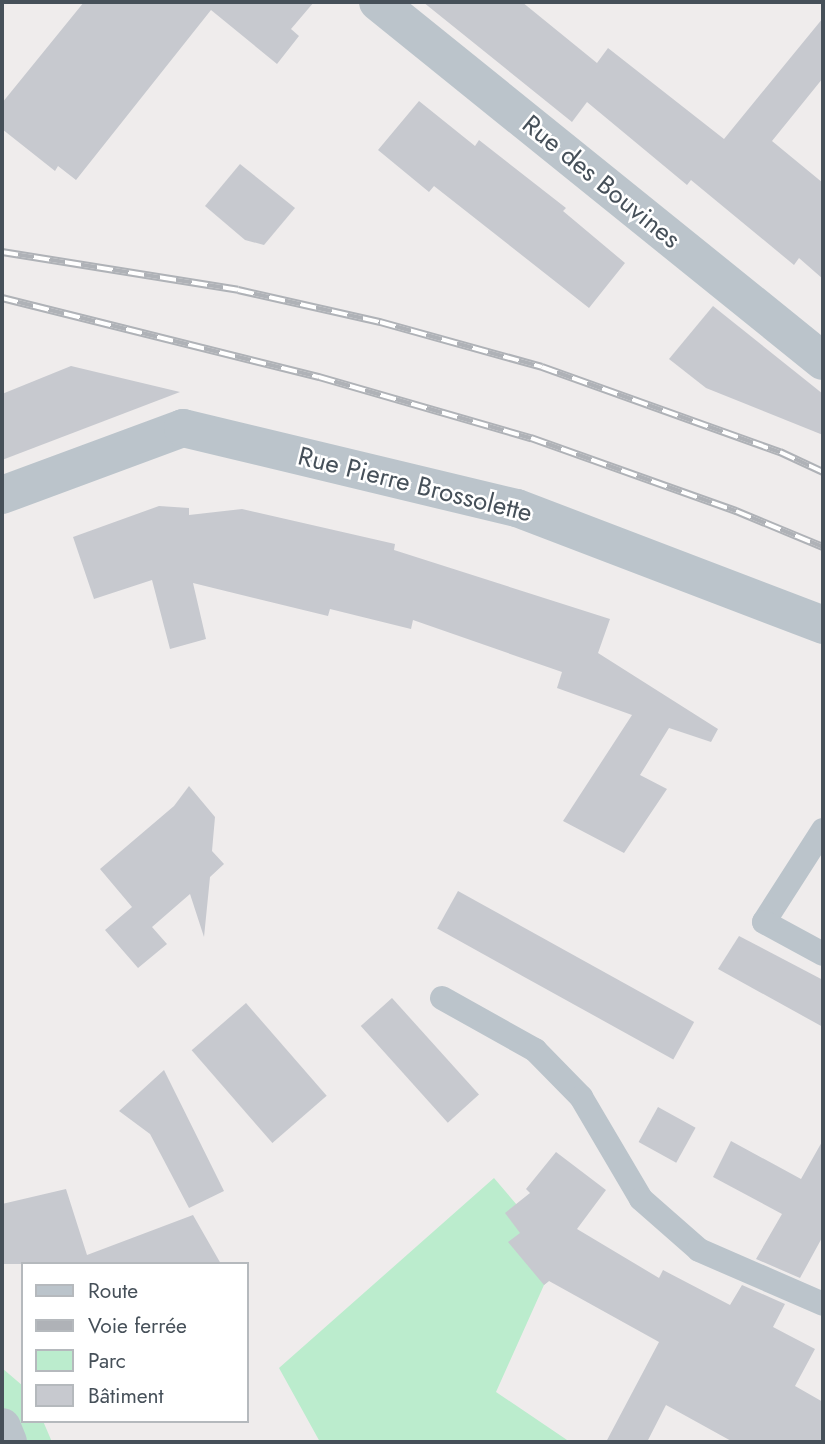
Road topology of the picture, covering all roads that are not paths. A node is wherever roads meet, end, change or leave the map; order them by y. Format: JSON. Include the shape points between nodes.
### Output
{"nodes":[{"id":1,"x":378,"y":2,"type":"edge"},
{"id":2,"x":823,"y":362,"type":"edge"},
{"id":3,"x":2,"y":495,"type":"edge"},
{"id":4,"x":823,"y":625,"type":"edge"},
{"id":5,"x":823,"y":830,"type":"edge"},
{"id":6,"x":823,"y":954,"type":"edge"},
{"id":7,"x":442,"y":998,"type":"dead end"},
{"id":8,"x":823,"y":1304,"type":"edge"},
{"id":9,"x":2,"y":1427,"type":"edge"},
{"id":10,"x":8,"y":1442,"type":"edge"}],
"edges":[{"from":1,"to":2,"type":"street","name":"Rue des Bouvines"},
{"from":3,"to":4,"type":"street","name":"Rue Pierre Brossolette","via":[[183,428],[517,508]]},
{"from":5,"to":6,"type":"lane","via":[[764,922]]},
{"from":7,"to":8,"type":"lane","via":[[536,1050],[581,1097],[641,1199],[699,1250]]},
{"from":9,"to":10,"type":"street"}]}
